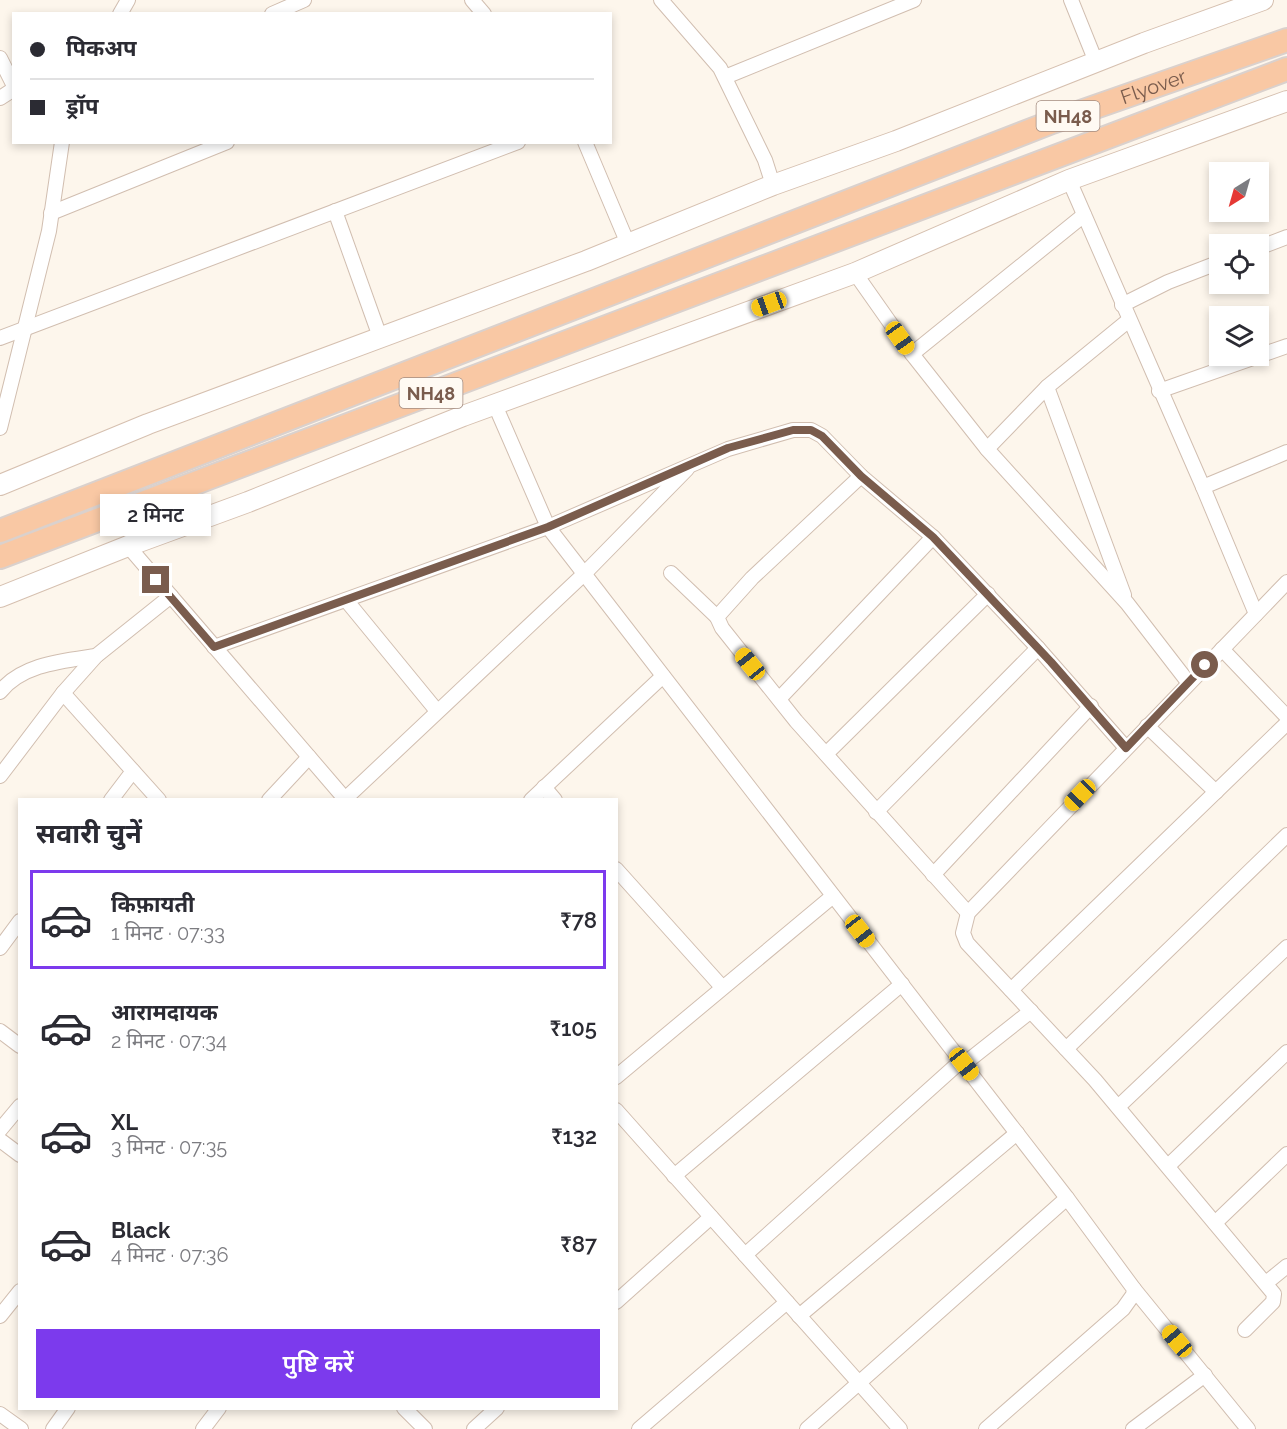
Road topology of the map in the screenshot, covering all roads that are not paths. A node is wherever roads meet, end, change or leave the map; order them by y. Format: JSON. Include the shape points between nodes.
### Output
{"nodes":[{"id":1,"x":304,"y":0,"type":"edge"},
{"id":2,"x":472,"y":0,"type":"edge"},
{"id":3,"x":661,"y":0,"type":"edge"},
{"id":4,"x":914,"y":0,"type":"edge"},
{"id":5,"x":1071,"y":0,"type":"edge"},
{"id":6,"x":1263,"y":0,"type":"edge"},
{"id":7,"x":277,"y":12,"type":"edge"},
{"id":8,"x":482,"y":12,"type":"edge"},
{"id":9,"x":1287,"y":40,"type":"edge"},
{"id":10,"x":0,"y":58,"type":"edge"},
{"id":11,"x":1096,"y":62,"type":"junction"},
{"id":12,"x":1287,"y":69,"type":"edge"},
{"id":13,"x":725,"y":77,"type":"junction"},
{"id":14,"x":12,"y":83,"type":"edge"},
{"id":15,"x":12,"y":89,"type":"edge"},
{"id":16,"x":0,"y":98,"type":"edge"},
{"id":17,"x":1287,"y":101,"type":"edge"},
{"id":18,"x":62,"y":144,"type":"edge"},
{"id":19,"x":222,"y":144,"type":"edge"},
{"id":20,"x":513,"y":144,"type":"edge"},
{"id":21,"x":586,"y":144,"type":"edge"},
{"id":22,"x":1069,"y":180,"type":"junction"},
{"id":23,"x":773,"y":185,"type":"junction"},
{"id":24,"x":335,"y":211,"type":"junction"},
{"id":25,"x":51,"y":213,"type":"junction"},
{"id":26,"x":1084,"y":215,"type":"junction"},
{"id":27,"x":1287,"y":237,"type":"edge"},
{"id":28,"x":628,"y":244,"type":"junction"},
{"id":29,"x":1269,"y":244,"type":"edge"},
{"id":30,"x":1209,"y":266,"type":"edge"},
{"id":31,"x":855,"y":273,"type":"junction"},
{"id":32,"x":1122,"y":305,"type":"junction"},
{"id":33,"x":1129,"y":320,"type":"junction"},
{"id":34,"x":26,"y":328,"type":"junction"},
{"id":35,"x":380,"y":337,"type":"junction"},
{"id":36,"x":0,"y":338,"type":"edge"},
{"id":37,"x":1287,"y":346,"type":"edge"},
{"id":38,"x":912,"y":354,"type":"junction"},
{"id":39,"x":1047,"y":387,"type":"junction"},
{"id":40,"x":1159,"y":391,"type":"junction"},
{"id":41,"x":495,"y":405,"type":"junction"},
{"id":42,"x":0,"y":428,"type":"edge"},
{"id":43,"x":987,"y":449,"type":"junction"},
{"id":44,"x":1287,"y":452,"type":"edge"},
{"id":45,"x":692,"y":464,"type":"junction"},
{"id":46,"x":861,"y":476,"type":"junction"},
{"id":47,"x":0,"y":485,"type":"edge"},
{"id":48,"x":1203,"y":487,"type":"junction"},
{"id":49,"x":548,"y":527,"type":"junction"},
{"id":50,"x":0,"y":531,"type":"edge"},
{"id":51,"x":933,"y":537,"type":"junction"},
{"id":52,"x":128,"y":546,"type":"junction"},
{"id":53,"x":0,"y":557,"type":"edge"},
{"id":54,"x":584,"y":573,"type":"junction"},
{"id":55,"x":670,"y":573,"type":"dead end"},
{"id":56,"x":1287,"y":582,"type":"edge"},
{"id":57,"x":988,"y":594,"type":"junction"},
{"id":58,"x":171,"y":596,"type":"junction"},
{"id":59,"x":0,"y":597,"type":"edge"},
{"id":60,"x":346,"y":600,"type":"junction"},
{"id":61,"x":1127,"y":603,"type":"junction"},
{"id":62,"x":1256,"y":614,"type":"junction"},
{"id":63,"x":717,"y":617,"type":"junction"},
{"id":64,"x":214,"y":647,"type":"junction"},
{"id":65,"x":1038,"y":648,"type":"junction"},
{"id":66,"x":1222,"y":649,"type":"junction"},
{"id":67,"x":96,"y":656,"type":"junction"},
{"id":68,"x":663,"y":676,"type":"junction"},
{"id":69,"x":1188,"y":682,"type":"junction"},
{"id":70,"x":0,"y":692,"type":"edge"},
{"id":71,"x":63,"y":693,"type":"junction"},
{"id":72,"x":779,"y":699,"type":"junction"},
{"id":73,"x":1091,"y":706,"type":"junction"},
{"id":74,"x":437,"y":711,"type":"junction"},
{"id":75,"x":1287,"y":717,"type":"edge"},
{"id":76,"x":1287,"y":723,"type":"edge"},
{"id":77,"x":1147,"y":726,"type":"junction"},
{"id":78,"x":1126,"y":748,"type":"junction"},
{"id":79,"x":826,"y":754,"type":"junction"},
{"id":80,"x":309,"y":757,"type":"junction"},
{"id":81,"x":133,"y":771,"type":"junction"},
{"id":82,"x":0,"y":776,"type":"edge"},
{"id":83,"x":544,"y":787,"type":"junction"},
{"id":84,"x":1216,"y":792,"type":"junction"},
{"id":85,"x":113,"y":798,"type":"edge"},
{"id":86,"x":157,"y":798,"type":"edge"},
{"id":87,"x":271,"y":798,"type":"edge"},
{"id":88,"x":344,"y":798,"type":"edge"},
{"id":89,"x":346,"y":798,"type":"edge"},
{"id":90,"x":533,"y":798,"type":"edge"},
{"id":91,"x":553,"y":798,"type":"edge"},
{"id":92,"x":876,"y":812,"type":"junction"},
{"id":93,"x":1287,"y":835,"type":"edge"},
{"id":94,"x":618,"y":871,"type":"edge"},
{"id":95,"x":933,"y":875,"type":"junction"},
{"id":96,"x":833,"y":896,"type":"junction"},
{"id":97,"x":968,"y":913,"type":"junction"},
{"id":98,"x":18,"y":924,"type":"edge"},
{"id":99,"x":1287,"y":947,"type":"edge"},
{"id":100,"x":0,"y":948,"type":"edge"},
{"id":101,"x":902,"y":984,"type":"junction"},
{"id":102,"x":722,"y":987,"type":"junction"},
{"id":103,"x":1011,"y":990,"type":"junction"},
{"id":104,"x":1031,"y":1011,"type":"junction"},
{"id":105,"x":0,"y":1031,"type":"edge"},
{"id":106,"x":18,"y":1044,"type":"edge"},
{"id":107,"x":1066,"y":1049,"type":"junction"},
{"id":108,"x":1287,"y":1052,"type":"edge"},
{"id":109,"x":963,"y":1063,"type":"junction"},
{"id":110,"x":618,"y":1075,"type":"edge"},
{"id":111,"x":1118,"y":1107,"type":"junction"},
{"id":112,"x":18,"y":1108,"type":"edge"},
{"id":113,"x":618,"y":1112,"type":"edge"},
{"id":114,"x":0,"y":1130,"type":"edge"},
{"id":115,"x":1017,"y":1133,"type":"junction"},
{"id":116,"x":0,"y":1140,"type":"edge"},
{"id":117,"x":18,"y":1154,"type":"edge"},
{"id":118,"x":1287,"y":1154,"type":"edge"},
{"id":119,"x":1168,"y":1166,"type":"junction"},
{"id":120,"x":674,"y":1176,"type":"junction"},
{"id":121,"x":1067,"y":1198,"type":"junction"},
{"id":122,"x":711,"y":1217,"type":"junction"},
{"id":123,"x":1215,"y":1223,"type":"junction"},
{"id":124,"x":745,"y":1255,"type":"junction"},
{"id":125,"x":1287,"y":1266,"type":"edge"},
{"id":126,"x":1266,"y":1283,"type":"junction"},
{"id":127,"x":1134,"y":1289,"type":"junction"},
{"id":128,"x":18,"y":1294,"type":"edge"},
{"id":129,"x":618,"y":1300,"type":"edge"},
{"id":130,"x":787,"y":1302,"type":"junction"},
{"id":131,"x":0,"y":1316,"type":"edge"},
{"id":132,"x":799,"y":1316,"type":"junction"},
{"id":133,"x":1245,"y":1330,"type":"dead end"},
{"id":134,"x":1205,"y":1375,"type":"junction"},
{"id":135,"x":859,"y":1383,"type":"junction"},
{"id":136,"x":67,"y":1410,"type":"edge"},
{"id":137,"x":217,"y":1410,"type":"edge"},
{"id":138,"x":406,"y":1410,"type":"edge"},
{"id":139,"x":495,"y":1410,"type":"edge"},
{"id":140,"x":0,"y":1413,"type":"edge"},
{"id":141,"x":21,"y":1429,"type":"edge"},
{"id":142,"x":53,"y":1429,"type":"edge"},
{"id":143,"x":203,"y":1429,"type":"edge"},
{"id":144,"x":425,"y":1429,"type":"edge"},
{"id":145,"x":474,"y":1429,"type":"edge"},
{"id":146,"x":639,"y":1429,"type":"edge"},
{"id":147,"x":807,"y":1429,"type":"edge"},
{"id":148,"x":900,"y":1429,"type":"edge"},
{"id":149,"x":986,"y":1429,"type":"edge"},
{"id":150,"x":1133,"y":1429,"type":"edge"},
{"id":151,"x":1248,"y":1429,"type":"edge"}],
"edges":[{"from":1,"to":7,"type":"street"},
{"from":2,"to":8,"type":"street"},
{"from":3,"to":13,"type":"street"},
{"from":4,"to":13,"type":"street"},
{"from":5,"to":11,"type":"street"},
{"from":6,"to":11,"type":"main road"},
{"from":9,"to":50,"type":"highway","name":"Flyover","number":"NH48","via":[[1052,122]]},
{"from":10,"to":14,"type":"street"},
{"from":11,"to":23,"type":"main road"},
{"from":12,"to":53,"type":"highway","name":"Flyover","number":"NH48"},
{"from":13,"to":23,"type":"street"},
{"from":15,"to":16,"type":"street"},
{"from":17,"to":22,"type":"main road"},
{"from":18,"to":25,"type":"street"},
{"from":19,"to":25,"type":"street"},
{"from":20,"to":24,"type":"street"},
{"from":21,"to":28,"type":"street"},
{"from":22,"to":26,"type":"street"},
{"from":22,"to":31,"type":"main road"},
{"from":23,"to":28,"type":"main road"},
{"from":24,"to":34,"type":"street"},
{"from":24,"to":35,"type":"street"},
{"from":25,"to":34,"type":"street"},
{"from":26,"to":32,"type":"street"},
{"from":26,"to":38,"type":"street"},
{"from":27,"to":29,"type":"street"},
{"from":28,"to":35,"type":"main road"},
{"from":30,"to":32,"type":"street"},
{"from":31,"to":38,"type":"street"},
{"from":31,"to":41,"type":"main road"},
{"from":32,"to":33,"type":"street"},
{"from":33,"to":39,"type":"street"},
{"from":33,"to":40,"type":"street"},
{"from":34,"to":36,"type":"street"},
{"from":34,"to":42,"type":"street"},
{"from":35,"to":47,"type":"main road","via":[[148,424]]},
{"from":37,"to":40,"type":"street"},
{"from":38,"to":43,"type":"street"},
{"from":39,"to":43,"type":"street"},
{"from":39,"to":61,"type":"street"},
{"from":40,"to":48,"type":"street"},
{"from":41,"to":49,"type":"street"},
{"from":41,"to":52,"type":"main road"},
{"from":43,"to":61,"type":"street"},
{"from":44,"to":48,"type":"street"},
{"from":45,"to":46,"type":"street","via":[[728,448],[793,430],[811,430],[822,436]]},
{"from":45,"to":49,"type":"street"},
{"from":45,"to":54,"type":"street"},
{"from":46,"to":51,"type":"street"},
{"from":46,"to":63,"type":"street","via":[[752,578]]},
{"from":48,"to":62,"type":"street"},
{"from":49,"to":54,"type":"street"},
{"from":49,"to":60,"type":"street"},
{"from":51,"to":57,"type":"street"},
{"from":51,"to":72,"type":"street"},
{"from":52,"to":58,"type":"street"},
{"from":52,"to":59,"type":"main road"},
{"from":54,"to":68,"type":"street"},
{"from":54,"to":74,"type":"street"},
{"from":55,"to":63,"type":"street"},
{"from":56,"to":62,"type":"street"},
{"from":57,"to":65,"type":"street"},
{"from":57,"to":79,"type":"street"},
{"from":58,"to":64,"type":"street"},
{"from":58,"to":67,"type":"street"},
{"from":60,"to":64,"type":"street"},
{"from":60,"to":74,"type":"street"},
{"from":61,"to":69,"type":"street"},
{"from":62,"to":66,"type":"street"},
{"from":63,"to":72,"type":"street"},
{"from":64,"to":80,"type":"street"},
{"from":65,"to":73,"type":"street"},
{"from":65,"to":92,"type":"street"},
{"from":66,"to":69,"type":"street"},
{"from":66,"to":75,"type":"street"},
{"from":67,"to":70,"type":"street","via":[[26,671]]},
{"from":67,"to":71,"type":"street"},
{"from":68,"to":83,"type":"street"},
{"from":68,"to":96,"type":"street"},
{"from":69,"to":77,"type":"street"},
{"from":71,"to":81,"type":"street"},
{"from":71,"to":82,"type":"street"},
{"from":72,"to":79,"type":"street"},
{"from":73,"to":78,"type":"street"},
{"from":73,"to":95,"type":"street"},
{"from":74,"to":89,"type":"street"},
{"from":76,"to":84,"type":"street"},
{"from":77,"to":78,"type":"street"},
{"from":77,"to":84,"type":"street"},
{"from":78,"to":97,"type":"street"},
{"from":79,"to":92,"type":"street"},
{"from":80,"to":87,"type":"street"},
{"from":80,"to":88,"type":"street"},
{"from":81,"to":85,"type":"street"},
{"from":81,"to":86,"type":"street"},
{"from":83,"to":90,"type":"street"},
{"from":83,"to":91,"type":"street"},
{"from":84,"to":103,"type":"street"},
{"from":92,"to":95,"type":"street"},
{"from":93,"to":107,"type":"street"},
{"from":94,"to":102,"type":"street"},
{"from":95,"to":97,"type":"street"},
{"from":96,"to":101,"type":"street"},
{"from":96,"to":102,"type":"street"},
{"from":97,"to":103,"type":"street","via":[[963,922],[967,943]]},
{"from":98,"to":100,"type":"street"},
{"from":99,"to":111,"type":"street"},
{"from":101,"to":109,"type":"street"},
{"from":101,"to":120,"type":"street"},
{"from":102,"to":110,"type":"street"},
{"from":103,"to":104,"type":"street"},
{"from":104,"to":107,"type":"street"},
{"from":104,"to":109,"type":"street"},
{"from":105,"to":106,"type":"street"},
{"from":107,"to":111,"type":"street"},
{"from":108,"to":119,"type":"street"},
{"from":109,"to":115,"type":"street"},
{"from":109,"to":124,"type":"street"},
{"from":111,"to":119,"type":"street"},
{"from":112,"to":114,"type":"street"},
{"from":113,"to":120,"type":"street"},
{"from":115,"to":121,"type":"street"},
{"from":115,"to":132,"type":"street"},
{"from":116,"to":117,"type":"street"},
{"from":118,"to":123,"type":"street"},
{"from":119,"to":123,"type":"street"},
{"from":120,"to":122,"type":"street"},
{"from":121,"to":127,"type":"street"},
{"from":121,"to":135,"type":"street"},
{"from":122,"to":124,"type":"street"},
{"from":122,"to":129,"type":"street"},
{"from":123,"to":126,"type":"street"},
{"from":124,"to":130,"type":"street"},
{"from":125,"to":126,"type":"street"},
{"from":126,"to":133,"type":"street","via":[[1274,1294],[1273,1302]]},
{"from":127,"to":134,"type":"street"},
{"from":127,"to":149,"type":"street","via":[[1123,1309]]},
{"from":128,"to":131,"type":"street"},
{"from":130,"to":132,"type":"street"},
{"from":130,"to":146,"type":"street"},
{"from":132,"to":135,"type":"street"},
{"from":134,"to":150,"type":"street"},
{"from":134,"to":151,"type":"street"},
{"from":135,"to":147,"type":"street"},
{"from":135,"to":148,"type":"street"},
{"from":136,"to":142,"type":"street"},
{"from":137,"to":143,"type":"street"},
{"from":138,"to":144,"type":"street"},
{"from":139,"to":145,"type":"street"},
{"from":140,"to":141,"type":"street"}]}
